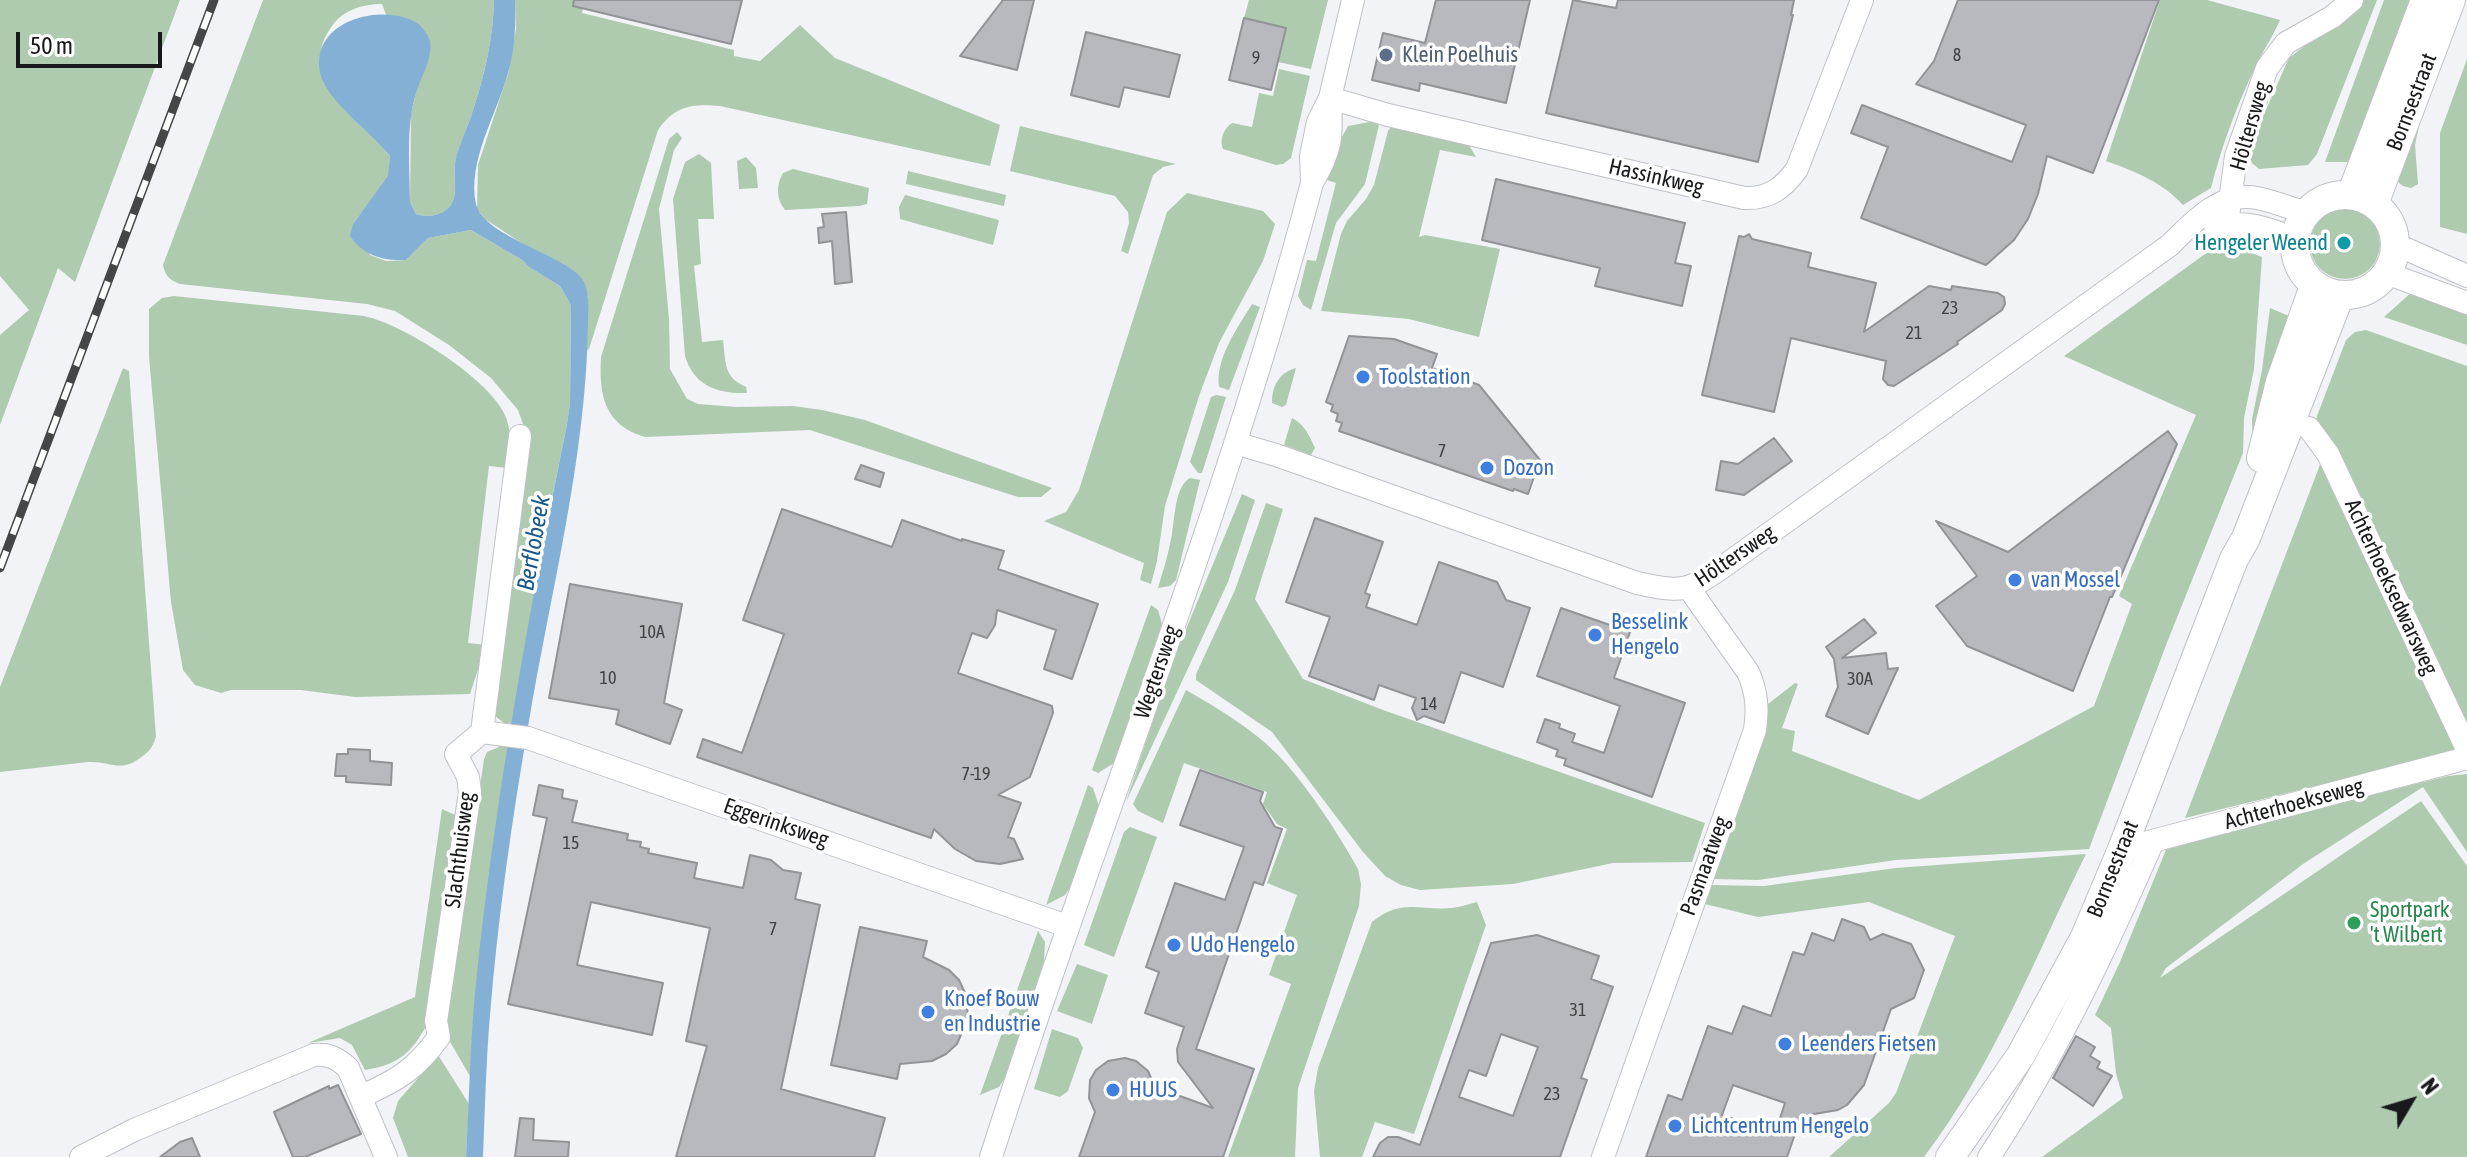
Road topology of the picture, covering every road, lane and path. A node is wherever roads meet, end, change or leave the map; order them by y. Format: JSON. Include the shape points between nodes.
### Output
{"nodes":[{"id":1,"x":1353,"y":0,"type":"edge"},
{"id":2,"x":1862,"y":0,"type":"edge"},
{"id":3,"x":2352,"y":0,"type":"edge"},
{"id":4,"x":2425,"y":0,"type":"edge"},
{"id":5,"x":2451,"y":0,"type":"edge"},
{"id":6,"x":1330,"y":98,"type":"junction"},
{"id":7,"x":2231,"y":199,"type":"junction"},
{"id":8,"x":2362,"y":200,"type":"junction"},
{"id":9,"x":2227,"y":224,"type":"junction"},
{"id":10,"x":2300,"y":226,"type":"junction"},
{"id":11,"x":2395,"y":244,"type":"junction"},
{"id":12,"x":2170,"y":245,"type":"junction"},
{"id":13,"x":2386,"y":273,"type":"junction"},
{"id":14,"x":2467,"y":276,"type":"edge"},
{"id":15,"x":2327,"y":290,"type":"junction"},
{"id":16,"x":2467,"y":303,"type":"edge"},
{"id":17,"x":2309,"y":428,"type":"dead end"},
{"id":18,"x":520,"y":436,"type":"dead end"},
{"id":19,"x":1235,"y":443,"type":"junction"},
{"id":20,"x":1688,"y":587,"type":"junction"},
{"id":21,"x":482,"y":732,"type":"junction"},
{"id":22,"x":2467,"y":749,"type":"edge"},
{"id":23,"x":2467,"y":758,"type":"edge"},
{"id":24,"x":2153,"y":841,"type":"junction"},
{"id":25,"x":2122,"y":849,"type":"junction"},
{"id":26,"x":1067,"y":926,"type":"junction"},
{"id":27,"x":362,"y":1096,"type":"junction"},
{"id":28,"x":81,"y":1157,"type":"edge"},
{"id":29,"x":386,"y":1157,"type":"edge"},
{"id":30,"x":991,"y":1157,"type":"edge"},
{"id":31,"x":1603,"y":1157,"type":"edge"},
{"id":32,"x":1950,"y":1157,"type":"edge"},
{"id":33,"x":1989,"y":1157,"type":"edge"}],
"edges":[{"from":1,"to":6,"type":"street","name":"Wegtersweg"},
{"from":2,"to":6,"type":"street","name":"Hassinkweg","via":[[1797,169],[1781,188],[1758,199]]},
{"from":3,"to":7,"type":"street","name":"Höltersweg","via":[[2286,43],[2267,68],[2236,156]]},
{"from":4,"to":8,"type":"main road","name":"Bornsestraat"},
{"from":5,"to":8,"type":"main road","name":"Bornsestraat"},
{"from":6,"to":19,"type":"street","name":"Wegtersweg","via":[[1315,133],[1312,183]]},
{"from":7,"to":9,"type":"street","name":"Höltersweg"},
{"from":7,"to":10,"type":"street","name":"Höltersweg","via":[[2252,197]]},
{"from":7,"to":12,"type":"street","name":"Höltersweg","via":[[2206,212]]},
{"from":8,"to":10,"type":"main road","via":[[2334,196],[2319,202]]},
{"from":8,"to":11,"type":"main road","via":[[2385,215]]},
{"from":9,"to":10,"type":"street","name":"Höltersweg"},
{"from":9,"to":12,"type":"street","name":"Höltersweg"},
{"from":10,"to":15,"type":"main road","via":[[2298,265]]},
{"from":11,"to":13,"type":"main road"},
{"from":11,"to":14,"type":"street"},
{"from":12,"to":20,"type":"street","name":"Höltersweg"},
{"from":13,"to":15,"type":"main road","via":[[2366,291]]},
{"from":13,"to":16,"type":"street"},
{"from":15,"to":25,"type":"main road","name":"Bornsestraat","via":[[2246,538]]},
{"from":17,"to":22,"type":"street","name":"Achterhoeksedwarsweg","via":[[2328,454]]},
{"from":18,"to":21,"type":"street"},
{"from":19,"to":20,"type":"street","name":"Höltersweg","via":[[1637,583],[1673,591]]},
{"from":19,"to":26,"type":"street","name":"Wegtersweg"},
{"from":20,"to":31,"type":"street","name":"Pasmaatweg","via":[[1748,672],[1757,710],[1755,730]]},
{"from":21,"to":26,"type":"street","name":"Eggerinksweg","via":[[517,736]]},
{"from":21,"to":27,"type":"street","name":"Slachthuisweg","via":[[456,754],[470,792],[436,1021],[439,1037],[407,1074]]},
{"from":23,"to":24,"type":"street","name":"Achterhoekseweg"},
{"from":24,"to":25,"type":"street","name":"Achterhoekseweg"},
{"from":24,"to":33,"type":"street","name":"Bornsestraat","via":[[2069,1025]]},
{"from":25,"to":32,"type":"main road","name":"Bornsestraat","via":[[2085,937],[2021,1055]]},
{"from":26,"to":30,"type":"street","name":"Wegtersweg"},
{"from":27,"to":28,"type":"street","via":[[337,1058],[314,1055]]},
{"from":27,"to":29,"type":"street"}]}
